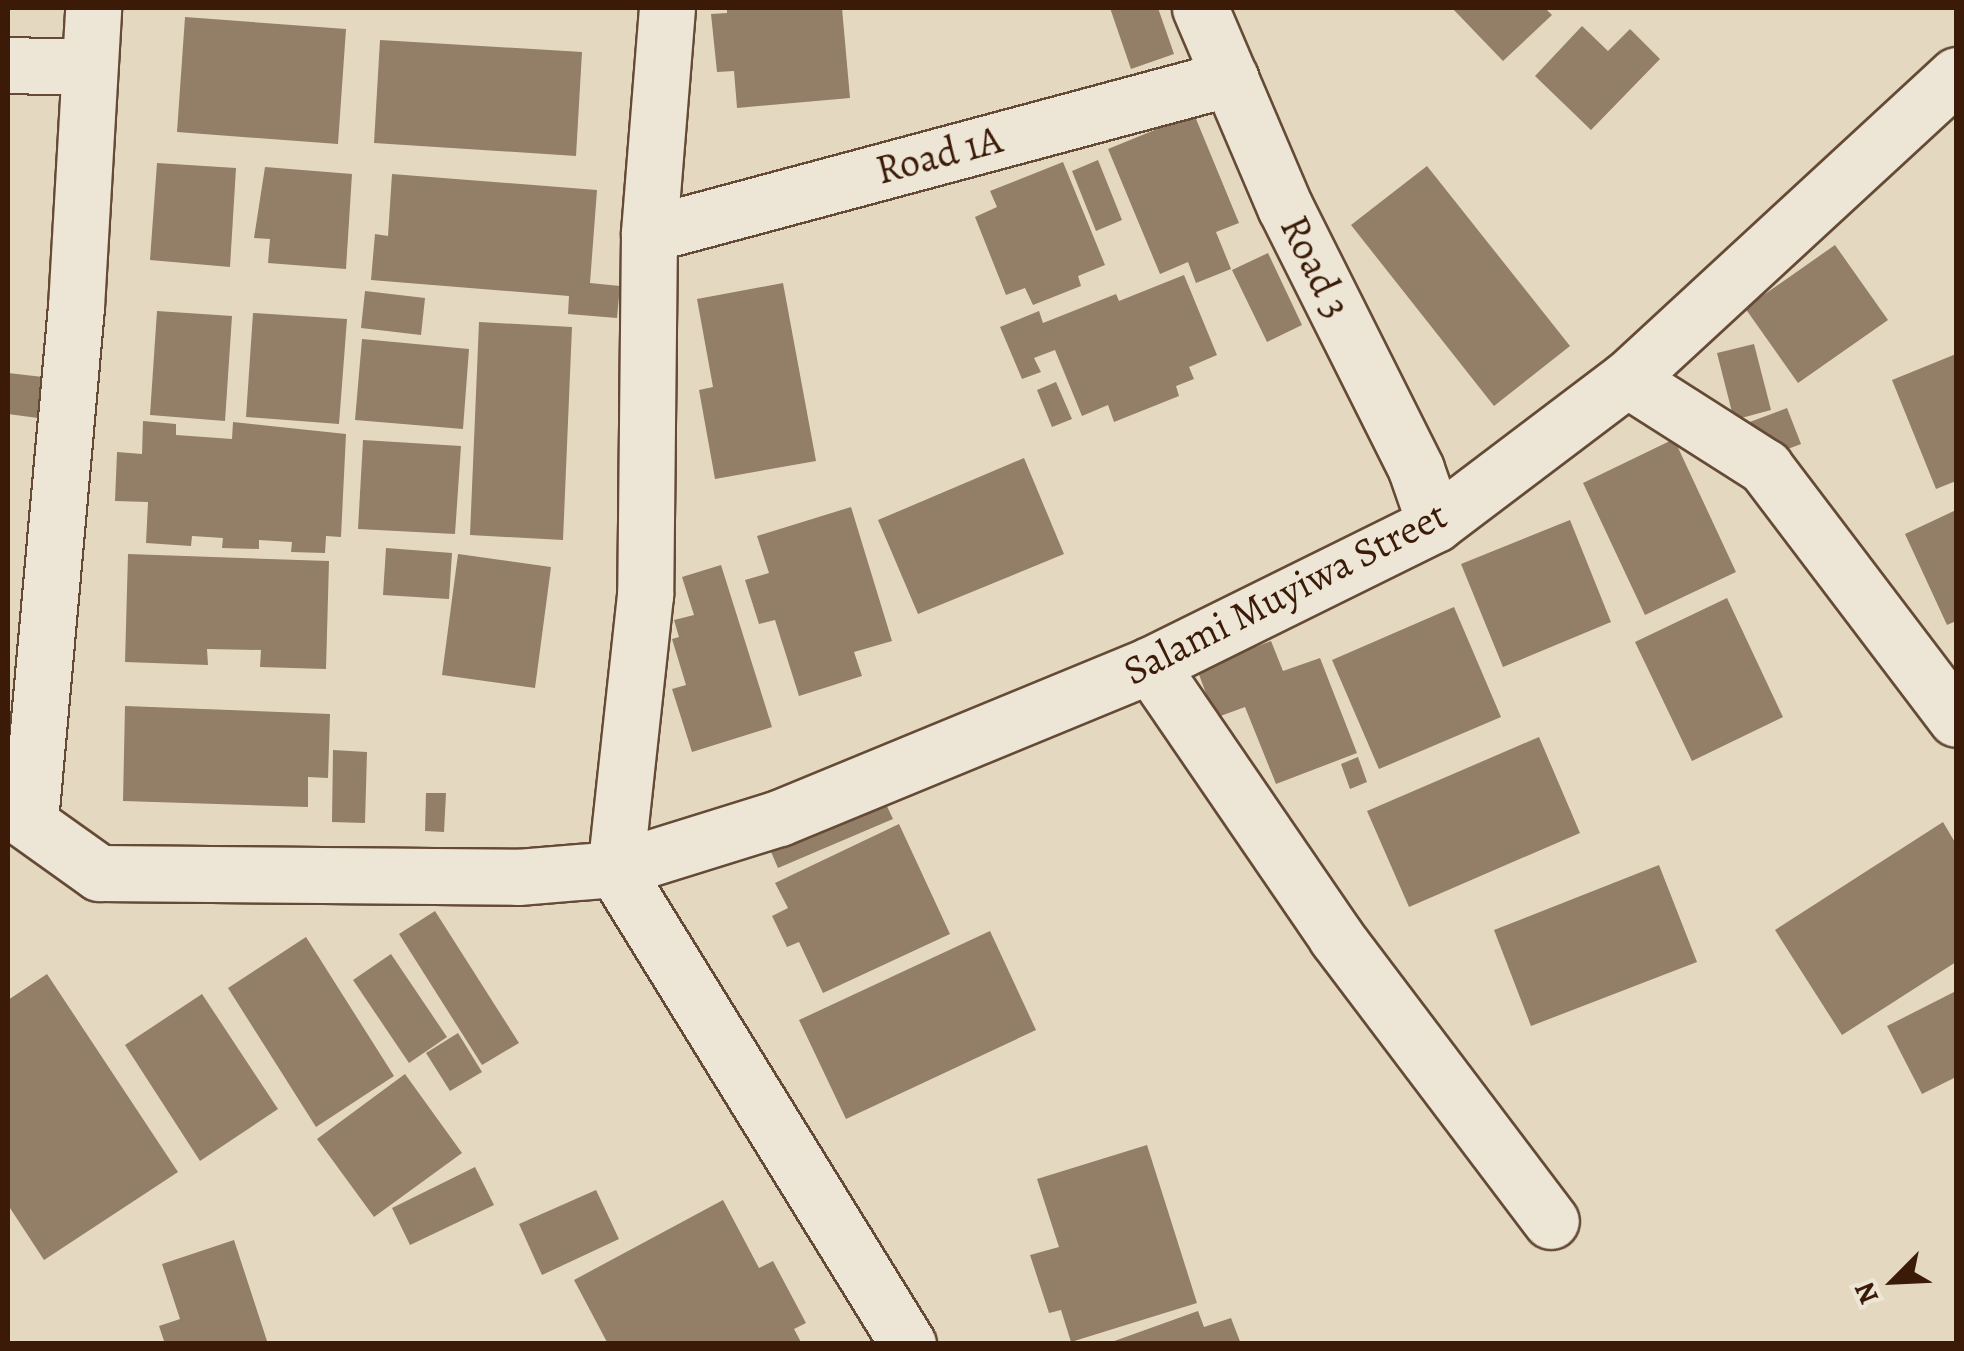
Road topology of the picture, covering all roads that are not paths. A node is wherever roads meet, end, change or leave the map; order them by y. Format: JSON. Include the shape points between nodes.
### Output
{"nodes":[{"id":1,"x":92,"y":8,"type":"edge"},
{"id":2,"x":667,"y":8,"type":"edge"},
{"id":3,"x":1200,"y":8,"type":"edge"},
{"id":4,"x":8,"y":65,"type":"edge"},
{"id":5,"x":89,"y":67,"type":"junction"},
{"id":6,"x":1956,"y":75,"type":"edge"},
{"id":7,"x":1230,"y":78,"type":"junction"},
{"id":8,"x":649,"y":234,"type":"junction"},
{"id":9,"x":1627,"y":380,"type":"junction"},
{"id":10,"x":1435,"y":524,"type":"junction"},
{"id":11,"x":1150,"y":665,"type":"junction"},
{"id":12,"x":1956,"y":718,"type":"edge"},
{"id":13,"x":19,"y":814,"type":"edge"},
{"id":14,"x":616,"y":869,"type":"junction"},
{"id":15,"x":1551,"y":1221,"type":"dead end"},
{"id":16,"x":908,"y":1344,"type":"edge"}],
"edges":[{"from":1,"to":5,"type":"street"},
{"from":2,"to":8,"type":"street"},
{"from":3,"to":7,"type":"street","name":"Road 3"},
{"from":4,"to":5,"type":"street"},
{"from":5,"to":13,"type":"street","via":[[76,306]]},
{"from":6,"to":9,"type":"street","name":"Salami Muyiwa Street"},
{"from":7,"to":8,"type":"street","name":"Road 1A"},
{"from":7,"to":10,"type":"street","name":"Road 3","via":[[1285,206],[1416,469]]},
{"from":8,"to":14,"type":"street","via":[[645,594]]},
{"from":9,"to":10,"type":"street","name":"Salami Muyiwa Street"},
{"from":9,"to":12,"type":"street","via":[[1765,467]]},
{"from":10,"to":11,"type":"street","name":"Salami Muyiwa Street"},
{"from":11,"to":14,"type":"street","name":"Salami Muyiwa Street","via":[[779,818]]},
{"from":11,"to":15,"type":"street","via":[[1336,937]]},
{"from":13,"to":14,"type":"street","name":"Salami Muyiwa Street","via":[[99,873],[518,877]]},
{"from":14,"to":16,"type":"street"}]}
